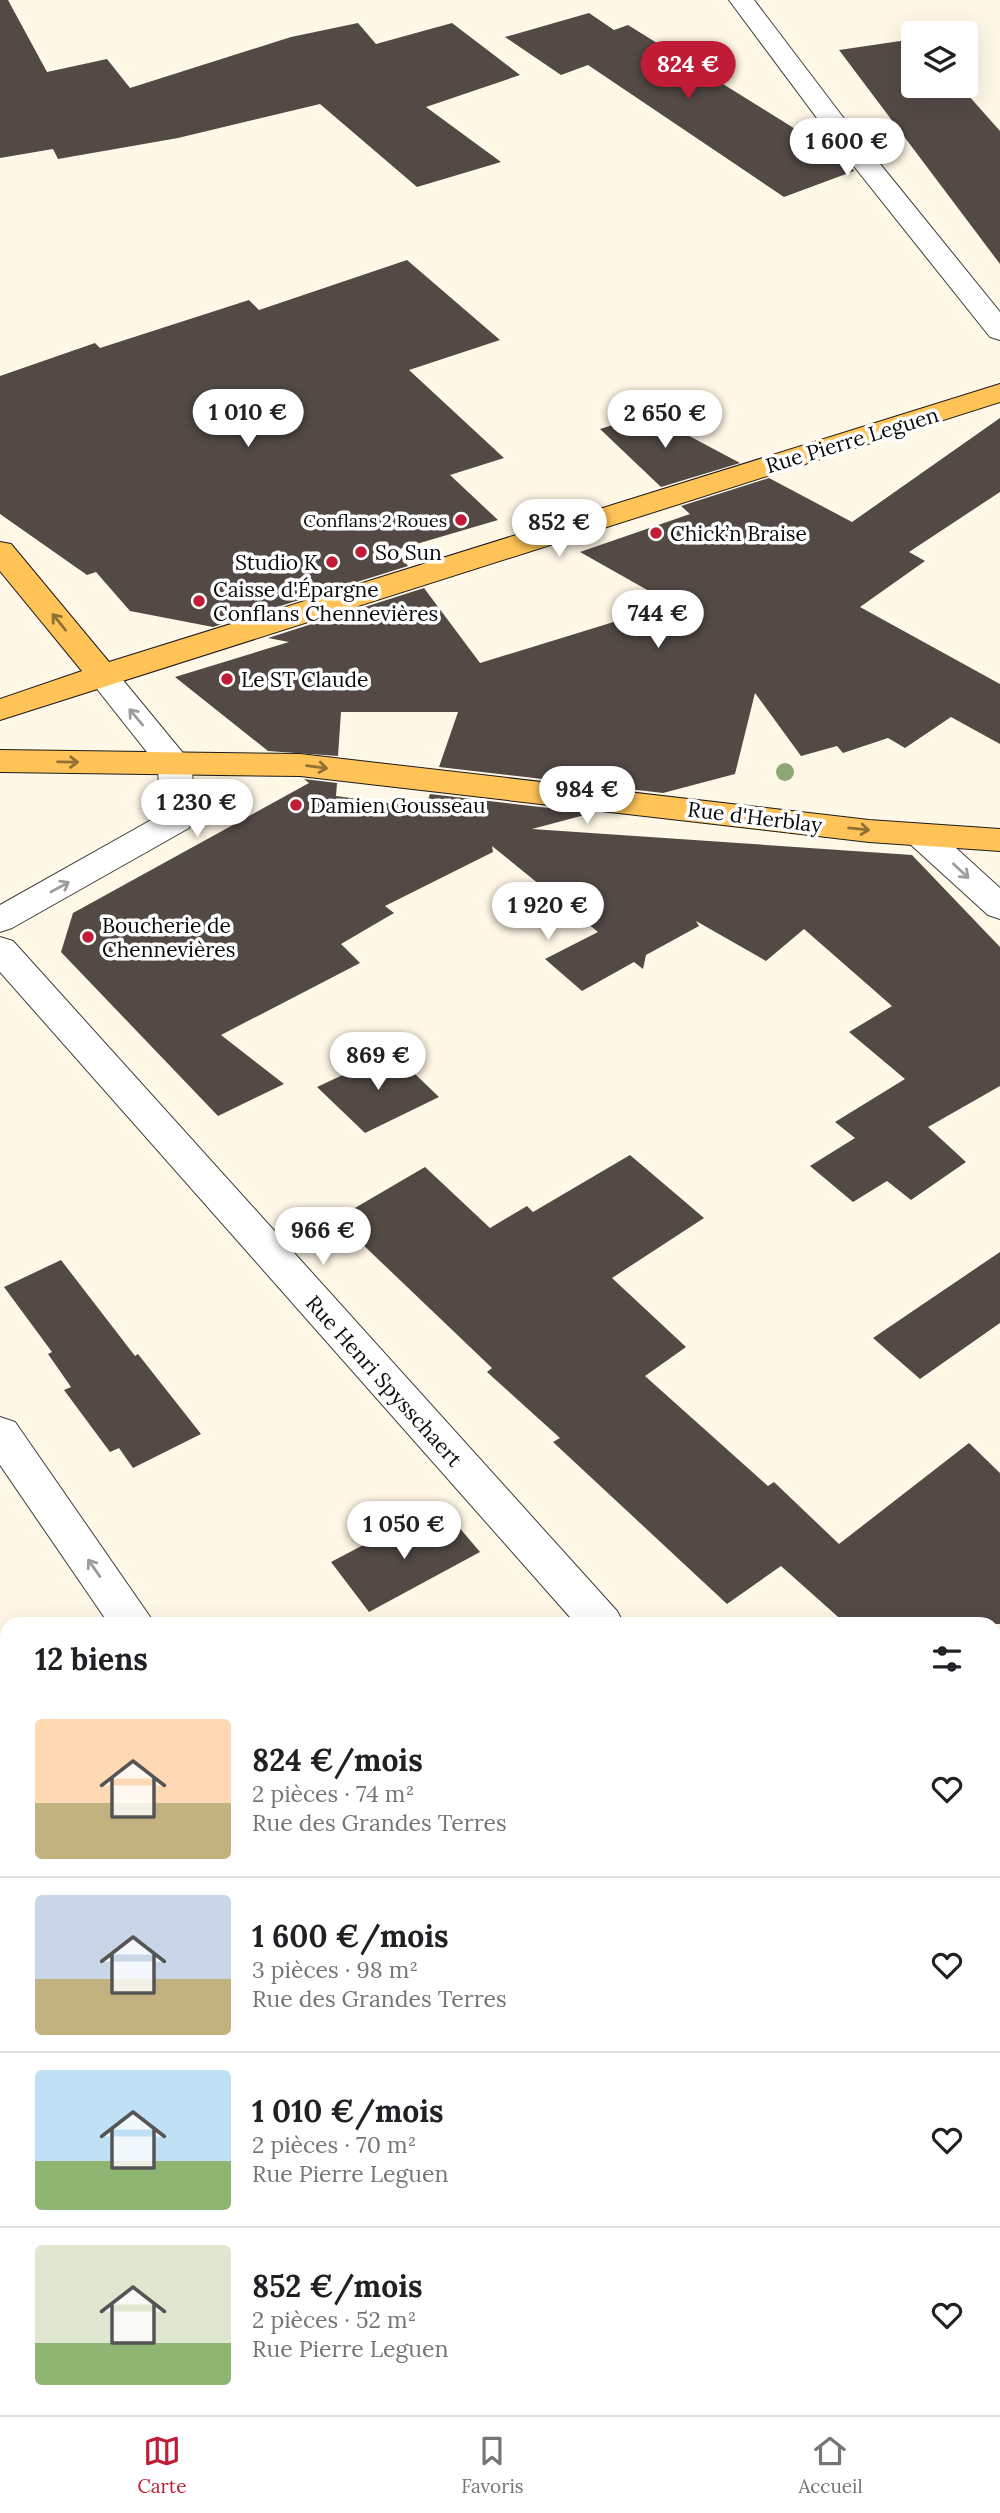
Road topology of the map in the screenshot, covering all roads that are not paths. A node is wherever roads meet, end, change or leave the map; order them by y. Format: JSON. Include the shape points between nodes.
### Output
{"nodes":[{"id":1,"x":741,"y":0,"type":"edge"},
{"id":2,"x":1000,"y":331,"type":"edge"},
{"id":3,"x":1000,"y":393,"type":"edge"},
{"id":4,"x":0,"y":551,"type":"edge"},
{"id":5,"x":102,"y":675,"type":"junction"},
{"id":6,"x":0,"y":710,"type":"edge"},
{"id":7,"x":0,"y":761,"type":"edge"},
{"id":8,"x":175,"y":764,"type":"junction"},
{"id":9,"x":922,"y":836,"type":"junction"},
{"id":10,"x":1000,"y":840,"type":"edge"},
{"id":11,"x":1000,"y":907,"type":"edge"},
{"id":12,"x":0,"y":920,"type":"edge"},
{"id":13,"x":0,"y":950,"type":"edge"},
{"id":14,"x":0,"y":1433,"type":"edge"},
{"id":15,"x":128,"y":1617,"type":"edge"},
{"id":16,"x":596,"y":1617,"type":"edge"}],
"edges":[{"from":1,"to":2,"type":"street"},
{"from":3,"to":5,"type":"main road","name":"Rue Pierre Leguen"},
{"from":5,"to":4,"type":"main road","one_way":true},
{"from":5,"to":6,"type":"main road","name":"Rue Pierre Leguen"},
{"from":8,"to":5,"type":"street","one_way":true},
{"from":7,"to":8,"type":"main road","name":"Rue d'Herblay","one_way":true},
{"from":8,"to":9,"type":"main road","name":"Rue d'Herblay","one_way":true,"via":[[300,765]]},
{"from":12,"to":8,"type":"street","one_way":true,"via":[[177,820]]},
{"from":9,"to":10,"type":"main road","name":"Rue d'Herblay"},
{"from":9,"to":11,"type":"street","one_way":true},
{"from":13,"to":16,"type":"street","name":"Rue Henri Spysschaert"},
{"from":15,"to":14,"type":"street","one_way":true}]}
